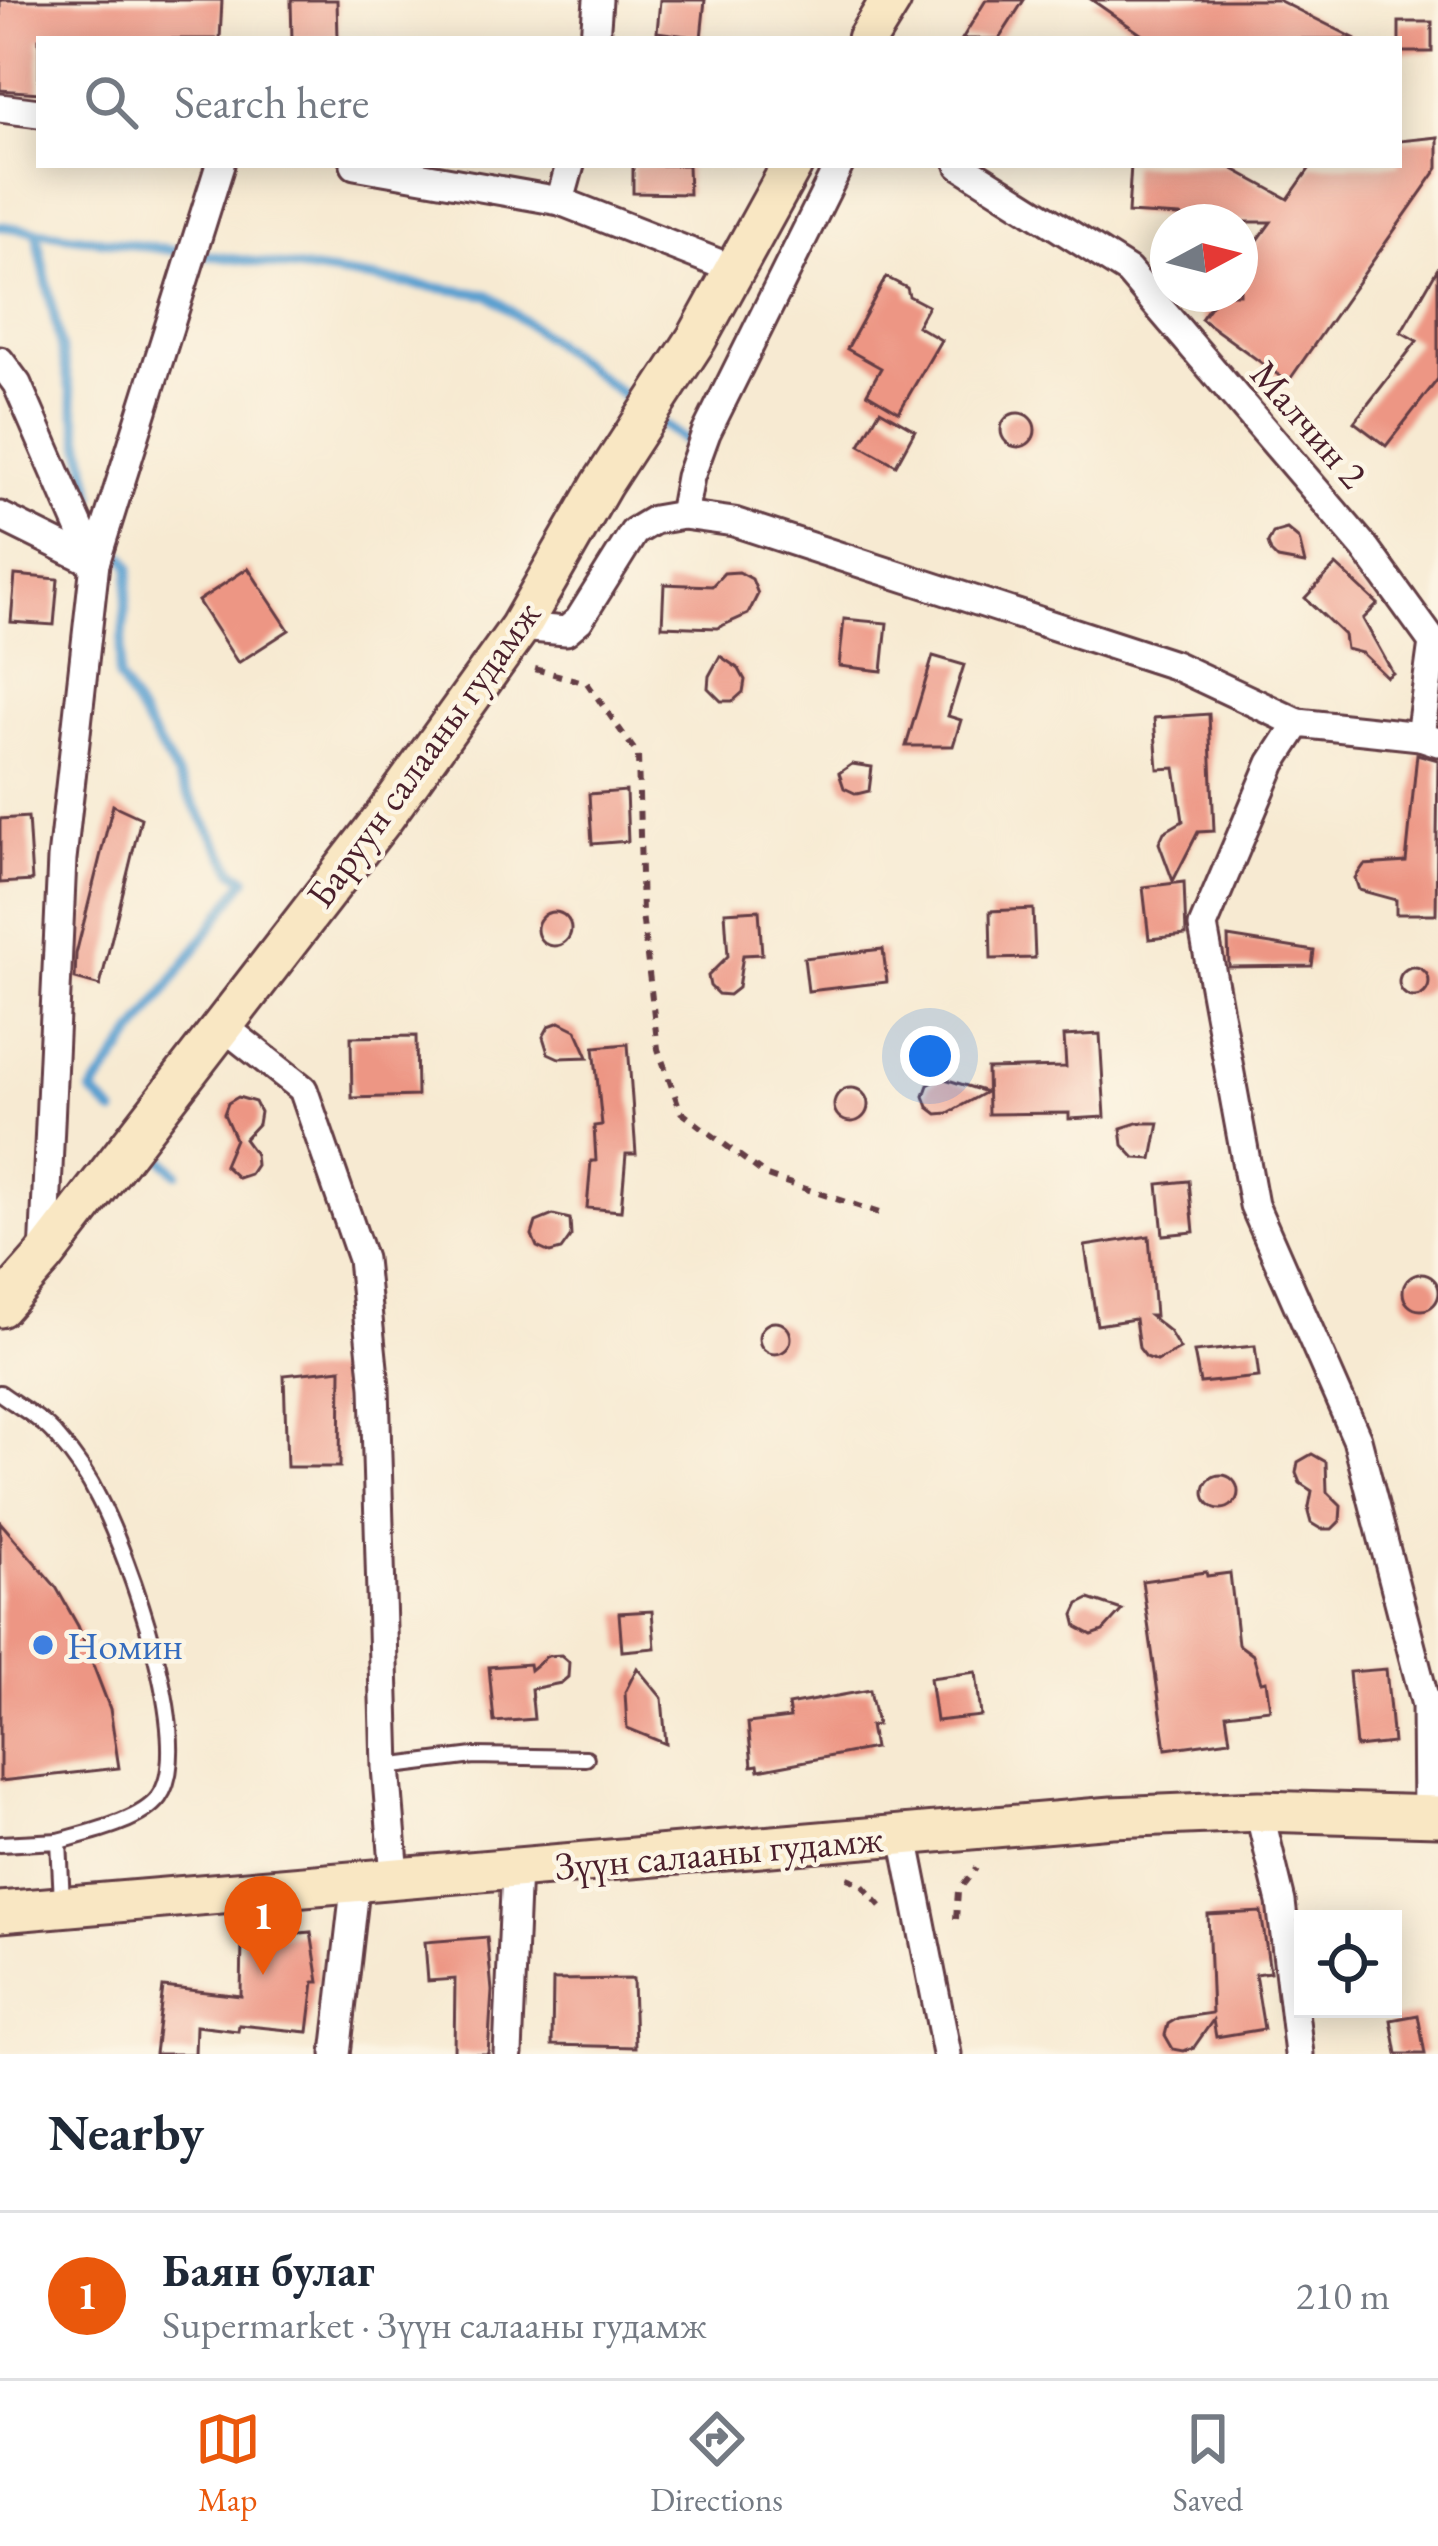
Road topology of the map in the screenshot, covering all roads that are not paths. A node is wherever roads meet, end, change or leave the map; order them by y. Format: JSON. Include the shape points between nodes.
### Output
{"nodes":[{"id":1,"x":598,"y":0,"type":"edge"},
{"id":2,"x":891,"y":0,"type":"edge"},
{"id":3,"x":595,"y":36,"type":"edge"},
{"id":4,"x":869,"y":36,"type":"edge"},
{"id":5,"x":0,"y":108,"type":"edge"},
{"id":6,"x":36,"y":113,"type":"edge"},
{"id":7,"x":219,"y":168,"type":"edge"},
{"id":8,"x":372,"y":168,"type":"edge"},
{"id":9,"x":568,"y":168,"type":"edge"},
{"id":10,"x":790,"y":168,"type":"edge"},
{"id":11,"x":838,"y":168,"type":"edge"},
{"id":12,"x":965,"y":168,"type":"edge"},
{"id":13,"x":560,"y":201,"type":"junction"},
{"id":14,"x":733,"y":268,"type":"junction"},
{"id":15,"x":0,"y":361,"type":"edge"},
{"id":16,"x":683,"y":515,"type":"junction"},
{"id":17,"x":0,"y":516,"type":"edge"},
{"id":18,"x":94,"y":563,"type":"junction"},
{"id":19,"x":520,"y":627,"type":"junction"},
{"id":20,"x":1298,"y":723,"type":"junction"},
{"id":21,"x":1429,"y":739,"type":"edge"},
{"id":22,"x":223,"y":1026,"type":"junction"},
{"id":23,"x":44,"y":1257,"type":"junction"},
{"id":24,"x":0,"y":1307,"type":"edge"},
{"id":25,"x":0,"y":1394,"type":"edge"},
{"id":26,"x":586,"y":1758,"type":"dead end"},
{"id":27,"x":386,"y":1767,"type":"junction"},
{"id":28,"x":1259,"y":1811,"type":"junction"},
{"id":29,"x":1432,"y":1815,"type":"edge"},
{"id":30,"x":904,"y":1837,"type":"junction"},
{"id":31,"x":59,"y":1841,"type":"junction"},
{"id":32,"x":0,"y":1844,"type":"edge"},
{"id":33,"x":516,"y":1868,"type":"junction"},
{"id":34,"x":376,"y":1878,"type":"junction"},
{"id":35,"x":62,"y":1906,"type":"junction"},
{"id":36,"x":0,"y":1912,"type":"edge"},
{"id":37,"x":336,"y":2054,"type":"edge"},
{"id":38,"x":508,"y":2054,"type":"edge"},
{"id":39,"x":947,"y":2054,"type":"edge"},
{"id":40,"x":1299,"y":2054,"type":"edge"}],
"edges":[{"from":1,"to":3,"type":"street"},
{"from":2,"to":4,"type":"main road"},
{"from":5,"to":6,"type":"street"},
{"from":7,"to":18,"type":"street"},
{"from":8,"to":13,"type":"street"},
{"from":9,"to":13,"type":"street"},
{"from":10,"to":14,"type":"main road","name":"Баруун салааны гудамж"},
{"from":11,"to":16,"type":"street","via":[[706,433]]},
{"from":12,"to":21,"type":"street","name":"Малчин 2","via":[[1128,272],[1365,548],[1433,642]]},
{"from":13,"to":14,"type":"street"},
{"from":14,"to":19,"type":"main road","name":"Баруун салааны гудамж"},
{"from":15,"to":18,"type":"street"},
{"from":16,"to":19,"type":"street","via":[[634,532],[566,631]]},
{"from":16,"to":20,"type":"street","via":[[811,544],[1174,664]]},
{"from":17,"to":18,"type":"street"},
{"from":18,"to":23,"type":"street","via":[[62,860]]},
{"from":19,"to":22,"type":"main road","name":"Баруун салааны гудамж"},
{"from":20,"to":21,"type":"street"},
{"from":20,"to":29,"type":"street","via":[[1272,764],[1203,926],[1254,1205],[1357,1439],[1426,1705]]},
{"from":22,"to":23,"type":"main road","name":"Баруун салааны гудамж"},
{"from":22,"to":27,"type":"street","via":[[303,1089],[362,1259],[375,1388]]},
{"from":23,"to":24,"type":"main road","name":"Баруун салааны гудамж"},
{"from":25,"to":31,"type":"lane","via":[[56,1434],[99,1498],[141,1606],[168,1707],[169,1770],[158,1798],[118,1824]]},
{"from":26,"to":27,"type":"lane","via":[[474,1756]]},
{"from":27,"to":34,"type":"street"},
{"from":28,"to":29,"type":"main road","name":"Зүүн салааны гудамж"},
{"from":28,"to":30,"type":"main road","name":"Зүүн салааны гудамж"},
{"from":28,"to":40,"type":"street","via":[[1281,1902]]},
{"from":30,"to":33,"type":"main road","name":"Зүүн салааны гудамж"},
{"from":30,"to":39,"type":"street"},
{"from":31,"to":32,"type":"lane"},
{"from":31,"to":35,"type":"lane"},
{"from":33,"to":34,"type":"main road","name":"Зүүн салааны гудамж"},
{"from":33,"to":38,"type":"street"},
{"from":34,"to":35,"type":"main road","name":"Зүүн салааны гудамж"},
{"from":34,"to":37,"type":"street"},
{"from":35,"to":36,"type":"main road","name":"Зүүн салааны гудамж"}]}
